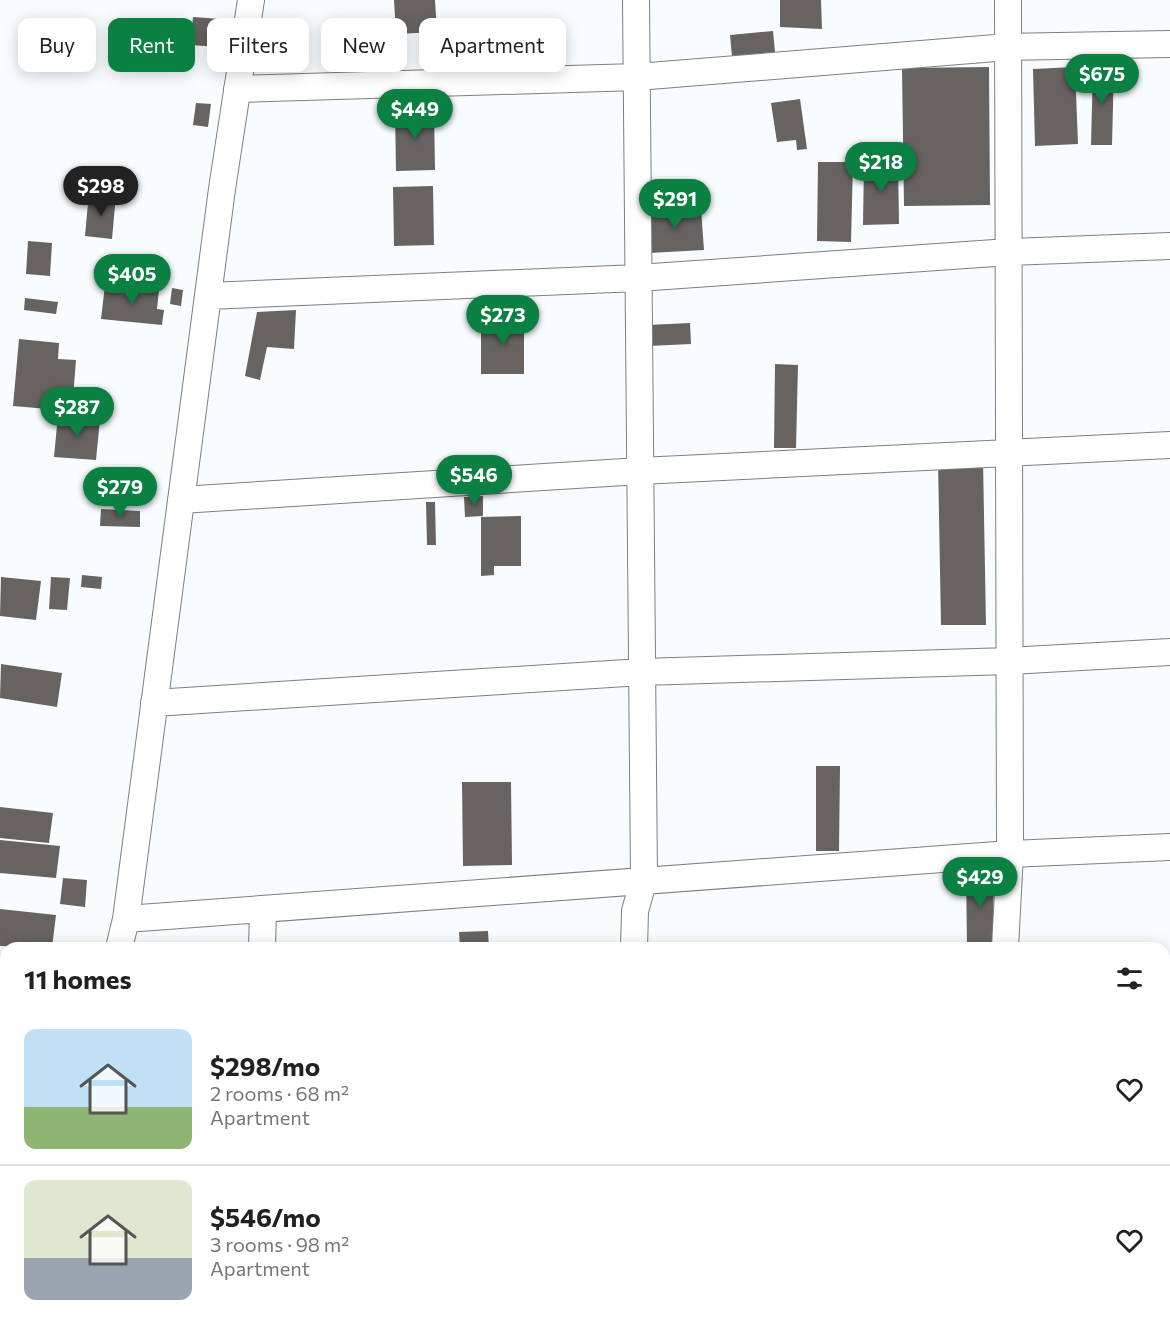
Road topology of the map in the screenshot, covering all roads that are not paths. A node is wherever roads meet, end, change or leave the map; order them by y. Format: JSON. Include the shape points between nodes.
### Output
{"nodes":[{"id":1,"x":251,"y":0,"type":"edge"},
{"id":2,"x":636,"y":0,"type":"edge"},
{"id":3,"x":1008,"y":0,"type":"edge"},
{"id":4,"x":1170,"y":44,"type":"edge"},
{"id":5,"x":1008,"y":47,"type":"junction"},
{"id":6,"x":637,"y":77,"type":"junction"},
{"id":7,"x":237,"y":89,"type":"junction"},
{"id":8,"x":1170,"y":246,"type":"edge"},
{"id":9,"x":1009,"y":252,"type":"junction"},
{"id":10,"x":638,"y":278,"type":"junction"},
{"id":11,"x":208,"y":296,"type":"junction"},
{"id":12,"x":1170,"y":445,"type":"edge"},
{"id":13,"x":1009,"y":453,"type":"junction"},
{"id":14,"x":640,"y":471,"type":"junction"},
{"id":15,"x":181,"y":500,"type":"junction"},
{"id":16,"x":1170,"y":652,"type":"edge"},
{"id":17,"x":1010,"y":661,"type":"junction"},
{"id":18,"x":642,"y":672,"type":"junction"},
{"id":19,"x":154,"y":703,"type":"junction"},
{"id":20,"x":1170,"y":847,"type":"edge"},
{"id":21,"x":1010,"y":854,"type":"junction"},
{"id":22,"x":644,"y":879,"type":"junction"},
{"id":23,"x":263,"y":909,"type":"junction"},
{"id":24,"x":126,"y":920,"type":"junction"},
{"id":25,"x":120,"y":942,"type":"edge"},
{"id":26,"x":262,"y":942,"type":"edge"},
{"id":27,"x":634,"y":942,"type":"edge"},
{"id":28,"x":1005,"y":942,"type":"edge"}],
"edges":[{"from":1,"to":7,"type":"street"},
{"from":2,"to":6,"type":"street"},
{"from":3,"to":5,"type":"street"},
{"from":4,"to":5,"type":"street"},
{"from":5,"to":6,"type":"street"},
{"from":5,"to":9,"type":"street"},
{"from":6,"to":7,"type":"street"},
{"from":6,"to":10,"type":"street"},
{"from":7,"to":11,"type":"street"},
{"from":8,"to":9,"type":"street"},
{"from":9,"to":10,"type":"street"},
{"from":9,"to":13,"type":"street"},
{"from":10,"to":11,"type":"street"},
{"from":10,"to":14,"type":"street"},
{"from":11,"to":15,"type":"street"},
{"from":12,"to":13,"type":"street"},
{"from":13,"to":14,"type":"street"},
{"from":13,"to":17,"type":"street"},
{"from":14,"to":15,"type":"street"},
{"from":14,"to":18,"type":"street"},
{"from":15,"to":19,"type":"street"},
{"from":16,"to":17,"type":"street"},
{"from":17,"to":18,"type":"street"},
{"from":17,"to":21,"type":"street"},
{"from":18,"to":19,"type":"street"},
{"from":18,"to":22,"type":"street"},
{"from":19,"to":24,"type":"street"},
{"from":20,"to":21,"type":"street"},
{"from":21,"to":22,"type":"street"},
{"from":21,"to":28,"type":"street"},
{"from":22,"to":23,"type":"street"},
{"from":22,"to":27,"type":"street","via":[[635,911]]},
{"from":23,"to":24,"type":"street"},
{"from":23,"to":26,"type":"street"},
{"from":24,"to":25,"type":"street"}]}
